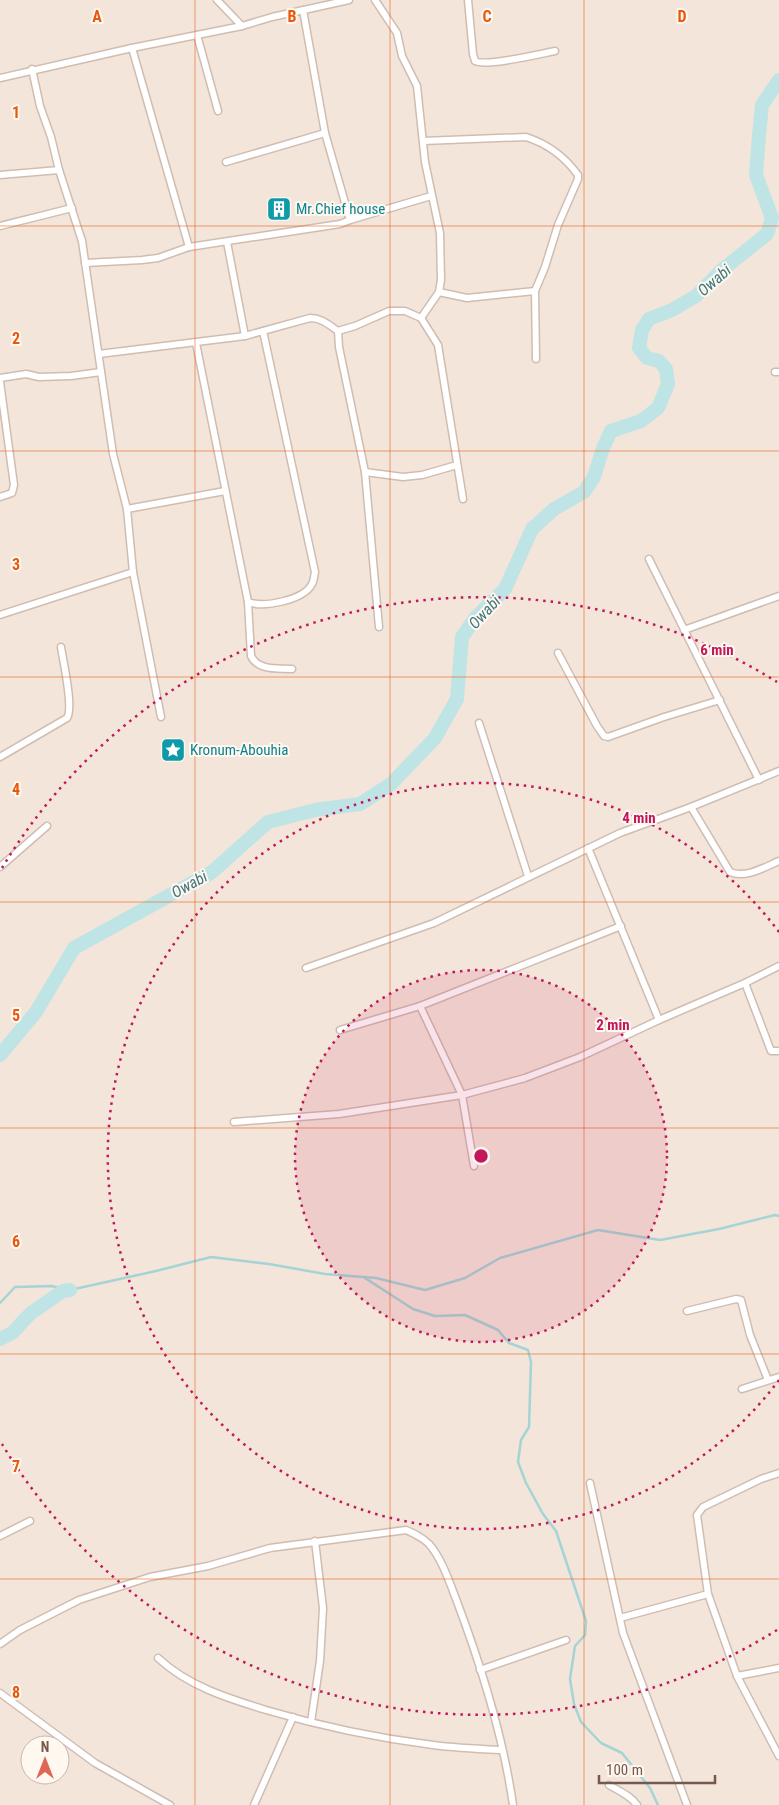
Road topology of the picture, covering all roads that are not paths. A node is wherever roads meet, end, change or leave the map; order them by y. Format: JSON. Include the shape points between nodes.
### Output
{"nodes":[{"id":1,"x":217,"y":0,"type":"edge"},
{"id":2,"x":349,"y":0,"type":"edge"},
{"id":3,"x":375,"y":0,"type":"edge"},
{"id":4,"x":468,"y":0,"type":"edge"},
{"id":5,"x":303,"y":10,"type":"junction"},
{"id":6,"x":242,"y":26,"type":"junction"},
{"id":7,"x":197,"y":35,"type":"junction"},
{"id":8,"x":132,"y":48,"type":"junction"},
{"id":9,"x":555,"y":51,"type":"dead end"},
{"id":10,"x":32,"y":69,"type":"junction"},
{"id":11,"x":0,"y":78,"type":"edge"},
{"id":12,"x":218,"y":111,"type":"dead end"},
{"id":13,"x":325,"y":133,"type":"junction"},
{"id":14,"x":424,"y":141,"type":"junction"},
{"id":15,"x":226,"y":162,"type":"dead end"},
{"id":16,"x":59,"y":170,"type":"junction"},
{"id":17,"x":0,"y":175,"type":"edge"},
{"id":18,"x":431,"y":196,"type":"junction"},
{"id":19,"x":72,"y":208,"type":"junction"},
{"id":20,"x":350,"y":220,"type":"junction"},
{"id":21,"x":0,"y":226,"type":"edge"},
{"id":22,"x":227,"y":242,"type":"junction"},
{"id":23,"x":189,"y":247,"type":"junction"},
{"id":24,"x":85,"y":263,"type":"junction"},
{"id":25,"x":535,"y":291,"type":"junction"},
{"id":26,"x":439,"y":292,"type":"junction"},
{"id":27,"x":421,"y":318,"type":"junction"},
{"id":28,"x":263,"y":331,"type":"junction"},
{"id":29,"x":338,"y":331,"type":"junction"},
{"id":30,"x":246,"y":336,"type":"junction"},
{"id":31,"x":196,"y":343,"type":"junction"},
{"id":32,"x":99,"y":354,"type":"junction"},
{"id":33,"x":536,"y":359,"type":"dead end"},
{"id":34,"x":101,"y":372,"type":"junction"},
{"id":35,"x":0,"y":378,"type":"edge"},
{"id":36,"x":0,"y":382,"type":"edge"},
{"id":37,"x":457,"y":465,"type":"junction"},
{"id":38,"x":365,"y":472,"type":"junction"},
{"id":39,"x":226,"y":491,"type":"junction"},
{"id":40,"x":0,"y":497,"type":"edge"},
{"id":41,"x":463,"y":499,"type":"dead end"},
{"id":42,"x":127,"y":509,"type":"junction"},
{"id":43,"x":649,"y":559,"type":"dead end"},
{"id":44,"x":133,"y":572,"type":"junction"},
{"id":45,"x":779,"y":596,"type":"edge"},
{"id":46,"x":248,"y":602,"type":"junction"},
{"id":47,"x":0,"y":615,"type":"edge"},
{"id":48,"x":379,"y":627,"type":"dead end"},
{"id":49,"x":684,"y":630,"type":"junction"},
{"id":50,"x":61,"y":647,"type":"dead end"},
{"id":51,"x":558,"y":653,"type":"dead end"},
{"id":52,"x":292,"y":668,"type":"dead end"},
{"id":53,"x":720,"y":700,"type":"junction"},
{"id":54,"x":161,"y":718,"type":"dead end"},
{"id":55,"x":479,"y":723,"type":"dead end"},
{"id":56,"x":0,"y":757,"type":"edge"},
{"id":57,"x":779,"y":771,"type":"edge"},
{"id":58,"x":759,"y":780,"type":"junction"},
{"id":59,"x":691,"y":807,"type":"junction"},
{"id":60,"x":47,"y":826,"type":"dead end"},
{"id":61,"x":588,"y":848,"type":"junction"},
{"id":62,"x":779,"y":861,"type":"edge"},
{"id":63,"x":0,"y":867,"type":"edge"},
{"id":64,"x":528,"y":876,"type":"junction"},
{"id":65,"x":621,"y":926,"type":"junction"},
{"id":66,"x":779,"y":966,"type":"edge"},
{"id":67,"x":306,"y":968,"type":"dead end"},
{"id":68,"x":745,"y":983,"type":"junction"},
{"id":69,"x":420,"y":1006,"type":"junction"},
{"id":70,"x":658,"y":1020,"type":"junction"},
{"id":71,"x":340,"y":1030,"type":"dead end"},
{"id":72,"x":779,"y":1051,"type":"edge"},
{"id":73,"x":462,"y":1095,"type":"junction"},
{"id":74,"x":234,"y":1122,"type":"dead end"},
{"id":75,"x":474,"y":1166,"type":"dead end"},
{"id":76,"x":687,"y":1311,"type":"dead end"},
{"id":77,"x":779,"y":1377,"type":"edge"},
{"id":78,"x":768,"y":1380,"type":"junction"},
{"id":79,"x":742,"y":1389,"type":"dead end"},
{"id":80,"x":779,"y":1473,"type":"edge"},
{"id":81,"x":590,"y":1483,"type":"dead end"},
{"id":82,"x":30,"y":1521,"type":"dead end"},
{"id":83,"x":0,"y":1536,"type":"edge"},
{"id":84,"x":315,"y":1541,"type":"junction"},
{"id":85,"x":708,"y":1594,"type":"junction"},
{"id":86,"x":620,"y":1618,"type":"junction"},
{"id":87,"x":566,"y":1640,"type":"dead end"},
{"id":88,"x":0,"y":1644,"type":"edge"},
{"id":89,"x":158,"y":1658,"type":"dead end"},
{"id":90,"x":779,"y":1668,"type":"edge"},
{"id":91,"x":480,"y":1670,"type":"junction"},
{"id":92,"x":737,"y":1676,"type":"junction"},
{"id":93,"x":0,"y":1694,"type":"edge"},
{"id":94,"x":292,"y":1717,"type":"junction"},
{"id":95,"x":311,"y":1722,"type":"junction"},
{"id":96,"x":501,"y":1750,"type":"junction"},
{"id":97,"x":779,"y":1756,"type":"edge"},
{"id":98,"x":609,"y":1786,"type":"dead end"},
{"id":99,"x":170,"y":1805,"type":"edge"},
{"id":100,"x":254,"y":1805,"type":"edge"},
{"id":101,"x":512,"y":1805,"type":"edge"},
{"id":102,"x":637,"y":1805,"type":"edge"},
{"id":103,"x":687,"y":1805,"type":"edge"}],
"edges":[{"from":1,"to":6,"type":"street"},
{"from":2,"to":5,"type":"street"},
{"from":3,"to":14,"type":"street","via":[[397,33],[402,56],[417,86]]},
{"from":4,"to":9,"type":"street","via":[[473,54],[479,63]]},
{"from":5,"to":6,"type":"street"},
{"from":5,"to":13,"type":"street"},
{"from":6,"to":7,"type":"street"},
{"from":7,"to":8,"type":"street"},
{"from":7,"to":12,"type":"street"},
{"from":8,"to":10,"type":"street"},
{"from":8,"to":23,"type":"street"},
{"from":10,"to":11,"type":"street"},
{"from":10,"to":16,"type":"street"},
{"from":13,"to":15,"type":"street"},
{"from":13,"to":20,"type":"street"},
{"from":14,"to":18,"type":"street"},
{"from":14,"to":25,"type":"street","via":[[526,137],[555,150],[576,172],[578,180]]},
{"from":16,"to":17,"type":"street"},
{"from":16,"to":19,"type":"street"},
{"from":18,"to":20,"type":"street"},
{"from":18,"to":26,"type":"street","via":[[440,233],[442,270]]},
{"from":19,"to":21,"type":"street"},
{"from":19,"to":24,"type":"street"},
{"from":20,"to":22,"type":"street"},
{"from":22,"to":23,"type":"street"},
{"from":22,"to":30,"type":"street"},
{"from":23,"to":24,"type":"street","via":[[158,258]]},
{"from":24,"to":32,"type":"street"},
{"from":25,"to":26,"type":"street","via":[[467,298]]},
{"from":25,"to":33,"type":"street"},
{"from":26,"to":27,"type":"street"},
{"from":27,"to":29,"type":"street","via":[[405,311],[390,311]]},
{"from":27,"to":37,"type":"street","via":[[438,345]]},
{"from":28,"to":29,"type":"street","via":[[317,318]]},
{"from":28,"to":30,"type":"street"},
{"from":28,"to":46,"type":"street","via":[[315,572],[308,590],[293,598],[269,604]]},
{"from":29,"to":38,"type":"street"},
{"from":30,"to":31,"type":"street"},
{"from":31,"to":32,"type":"street"},
{"from":31,"to":39,"type":"street"},
{"from":32,"to":34,"type":"street"},
{"from":34,"to":35,"type":"street"},
{"from":34,"to":42,"type":"street","via":[[114,454]]},
{"from":36,"to":40,"type":"street","via":[[14,485],[12,493]]},
{"from":37,"to":38,"type":"street","via":[[403,477]]},
{"from":37,"to":41,"type":"street"},
{"from":38,"to":48,"type":"street"},
{"from":39,"to":42,"type":"street"},
{"from":39,"to":46,"type":"street"},
{"from":42,"to":44,"type":"street"},
{"from":43,"to":49,"type":"street"},
{"from":44,"to":47,"type":"street"},
{"from":44,"to":54,"type":"street"},
{"from":45,"to":49,"type":"street"},
{"from":46,"to":52,"type":"street","via":[[254,661],[261,666]]},
{"from":49,"to":53,"type":"street"},
{"from":50,"to":56,"type":"street","via":[[69,697],[67,718]]},
{"from":51,"to":53,"type":"street","via":[[604,736]]},
{"from":53,"to":58,"type":"street"},
{"from":55,"to":64,"type":"street"},
{"from":57,"to":58,"type":"street"},
{"from":58,"to":59,"type":"street"},
{"from":59,"to":61,"type":"street"},
{"from":59,"to":62,"type":"street","via":[[730,872],[740,875]]},
{"from":60,"to":63,"type":"street"},
{"from":61,"to":64,"type":"street"},
{"from":61,"to":65,"type":"street"},
{"from":64,"to":67,"type":"street","via":[[434,923]]},
{"from":65,"to":69,"type":"street"},
{"from":65,"to":70,"type":"street"},
{"from":66,"to":68,"type":"street"},
{"from":68,"to":70,"type":"street"},
{"from":68,"to":72,"type":"street","via":[[771,1051]]},
{"from":69,"to":71,"type":"street"},
{"from":69,"to":73,"type":"street"},
{"from":70,"to":73,"type":"street","via":[[534,1075]]},
{"from":73,"to":74,"type":"street","via":[[339,1114]]},
{"from":73,"to":75,"type":"street"},
{"from":76,"to":78,"type":"street","via":[[741,1300]]},
{"from":77,"to":78,"type":"street"},
{"from":78,"to":79,"type":"street"},
{"from":80,"to":85,"type":"street","via":[[709,1504],[697,1515]]},
{"from":81,"to":86,"type":"street"},
{"from":82,"to":83,"type":"street"},
{"from":84,"to":88,"type":"street","via":[[270,1548],[115,1588],[79,1600]]},
{"from":84,"to":91,"type":"street","via":[[406,1530],[419,1535],[430,1545],[444,1568]]},
{"from":84,"to":95,"type":"street","via":[[323,1608],[320,1661]]},
{"from":85,"to":86,"type":"street"},
{"from":85,"to":92,"type":"street"},
{"from":86,"to":103,"type":"street"},
{"from":87,"to":91,"type":"street"},
{"from":89,"to":94,"type":"street","via":[[177,1673],[217,1694]]},
{"from":90,"to":92,"type":"street"},
{"from":91,"to":96,"type":"street"},
{"from":92,"to":97,"type":"street"},
{"from":93,"to":99,"type":"street","via":[[95,1763]]},
{"from":94,"to":95,"type":"street"},
{"from":94,"to":100,"type":"street"},
{"from":95,"to":96,"type":"street","via":[[434,1745]]},
{"from":96,"to":101,"type":"street"},
{"from":98,"to":102,"type":"street"}]}
